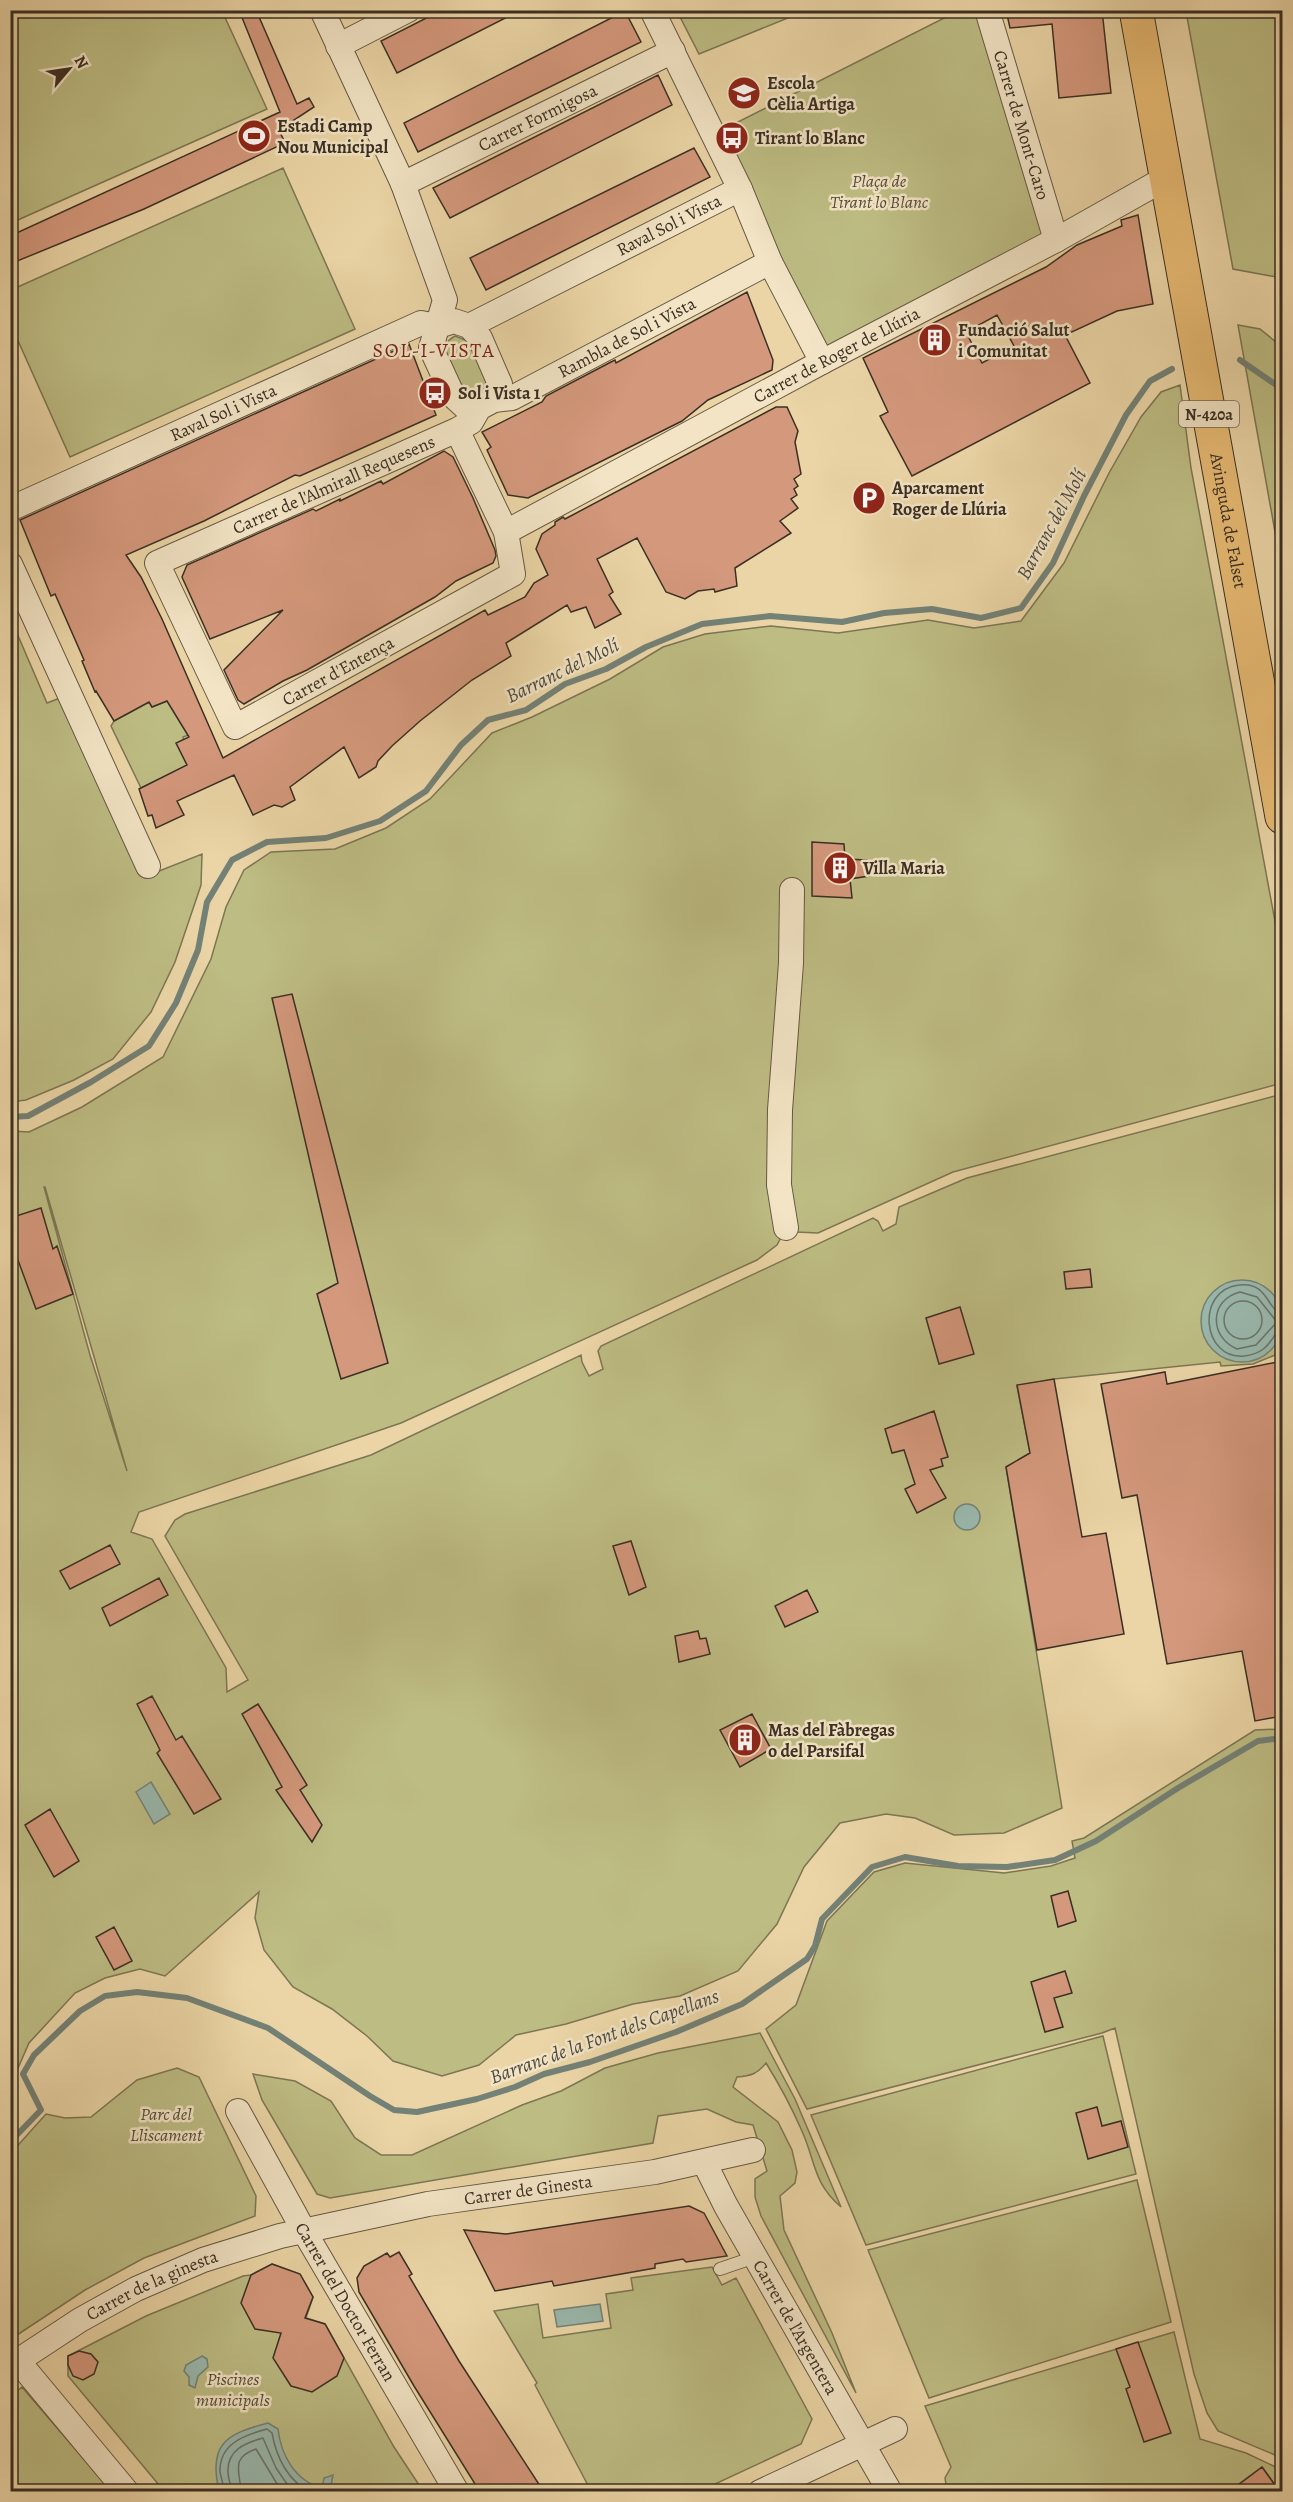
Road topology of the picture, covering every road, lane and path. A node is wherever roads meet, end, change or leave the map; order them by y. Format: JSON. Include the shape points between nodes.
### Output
{"nodes":[{"id":1,"x":322,"y":10,"type":"edge"},
{"id":2,"x":408,"y":10,"type":"edge"},
{"id":3,"x":652,"y":10,"type":"edge"},
{"id":4,"x":987,"y":10,"type":"edge"},
{"id":5,"x":1136,"y":10,"type":"edge"},
{"id":6,"x":1156,"y":10,"type":"edge"},
{"id":7,"x":338,"y":46,"type":"junction"},
{"id":8,"x":673,"y":51,"type":"junction"},
{"id":9,"x":1166,"y":178,"type":"junction"},
{"id":10,"x":402,"y":184,"type":"junction"},
{"id":11,"x":740,"y":189,"type":"junction"},
{"id":12,"x":1056,"y":240,"type":"junction"},
{"id":13,"x":770,"y":262,"type":"junction"},
{"id":14,"x":438,"y":326,"type":"junction"},
{"id":15,"x":469,"y":326,"type":"junction"},
{"id":16,"x":822,"y":362,"type":"junction"},
{"id":17,"x":487,"y":404,"type":"junction"},
{"id":18,"x":457,"y":430,"type":"junction"},
{"id":19,"x":10,"y":509,"type":"edge"},
{"id":20,"x":506,"y":532,"type":"junction"},
{"id":21,"x":10,"y":564,"type":"edge"},
{"id":22,"x":513,"y":574,"type":"joint"},
{"id":23,"x":198,"y":652,"type":"joint"},
{"id":24,"x":1282,"y":715,"type":"edge"},
{"id":25,"x":1282,"y":817,"type":"edge"},
{"id":26,"x":148,"y":866,"type":"dead end"},
{"id":27,"x":792,"y":890,"type":"dead end"},
{"id":28,"x":786,"y":1228,"type":"dead end"},
{"id":29,"x":238,"y":2111,"type":"dead end"},
{"id":30,"x":753,"y":2150,"type":"dead end"},
{"id":31,"x":704,"y":2162,"type":"junction"},
{"id":32,"x":304,"y":2232,"type":"junction"},
{"id":33,"x":755,"y":2257,"type":"junction"},
{"id":34,"x":720,"y":2269,"type":"dead end"},
{"id":35,"x":14,"y":2363,"type":"edge"},
{"id":36,"x":895,"y":2429,"type":"dead end"},
{"id":37,"x":862,"y":2444,"type":"junction"},
{"id":38,"x":127,"y":2492,"type":"edge"},
{"id":39,"x":457,"y":2492,"type":"edge"},
{"id":40,"x":760,"y":2492,"type":"edge"},
{"id":41,"x":890,"y":2492,"type":"edge"}],
"edges":[{"from":1,"to":7,"type":"street"},
{"from":2,"to":7,"type":"street"},
{"from":3,"to":8,"type":"street"},
{"from":4,"to":12,"type":"street","name":"Carrer de Mont-Caro"},
{"from":5,"to":9,"type":"main road","name":"Avinguda de Falset","number":"N-420a"},
{"from":6,"to":24,"type":"main road","name":"Avinguda de Falset","number":"N-420a"},
{"from":7,"to":10,"type":"street"},
{"from":8,"to":10,"type":"street","name":"Carrer Formigosa"},
{"from":8,"to":11,"type":"street"},
{"from":9,"to":12,"type":"street","name":"Carrer de Roger de Llúria"},
{"from":9,"to":25,"type":"main road","name":"Avinguda de Falset","number":"N-420a"},
{"from":10,"to":14,"type":"street","via":[[445,300]]},
{"from":11,"to":13,"type":"street"},
{"from":11,"to":15,"type":"street","name":"Raval Sol i Vista"},
{"from":12,"to":16,"type":"street","name":"Carrer de Roger de Llúria"},
{"from":13,"to":16,"type":"street"},
{"from":13,"to":17,"type":"street","name":"Rambla de Sol i Vista","via":[[512,398]]},
{"from":14,"to":15,"type":"street","name":"Raval Sol i Vista","via":[[454,321]]},
{"from":14,"to":17,"type":"street","via":[[431,348],[453,396],[465,407]]},
{"from":14,"to":19,"type":"street","name":"Raval Sol i Vista","via":[[421,323]]},
{"from":15,"to":17,"type":"street","via":[[480,338],[501,384]]},
{"from":16,"to":20,"type":"street","name":"Carrer de Roger de Llúria"},
{"from":17,"to":18,"type":"street","via":[[471,422]]},
{"from":18,"to":20,"type":"street","name":"Carrer de l'Almirall Requesens"},
{"from":18,"to":23,"type":"street","name":"Carrer de l'Almirall Requesens","via":[[157,563]]},
{"from":20,"to":22,"type":"street","name":"Carrer de l'Almirall Requesens"},
{"from":21,"to":26,"type":"street"},
{"from":22,"to":23,"type":"street","name":"Carrer d'Entença","via":[[236,727]]},
{"from":27,"to":28,"type":"street","via":[[779,1164]]},
{"from":29,"to":32,"type":"street","name":"Carrer del Doctor Ferran"},
{"from":30,"to":31,"type":"street","name":"Carrer de Ginesta"},
{"from":31,"to":32,"type":"street","name":"Carrer de Ginesta","via":[[428,2204]]},
{"from":31,"to":33,"type":"street","name":"Carrer de l'Argentera"},
{"from":32,"to":35,"type":"street","name":"Carrer de la ginesta","via":[[203,2260],[136,2289]]},
{"from":32,"to":39,"type":"street","name":"Carrer del Doctor Ferran"},
{"from":33,"to":34,"type":"lane"},
{"from":33,"to":37,"type":"street","name":"Carrer de l'Argentera"},
{"from":35,"to":38,"type":"street"},
{"from":36,"to":37,"type":"street"},
{"from":37,"to":40,"type":"street"},
{"from":37,"to":41,"type":"street","name":"Carrer de l'Argentera"}]}
